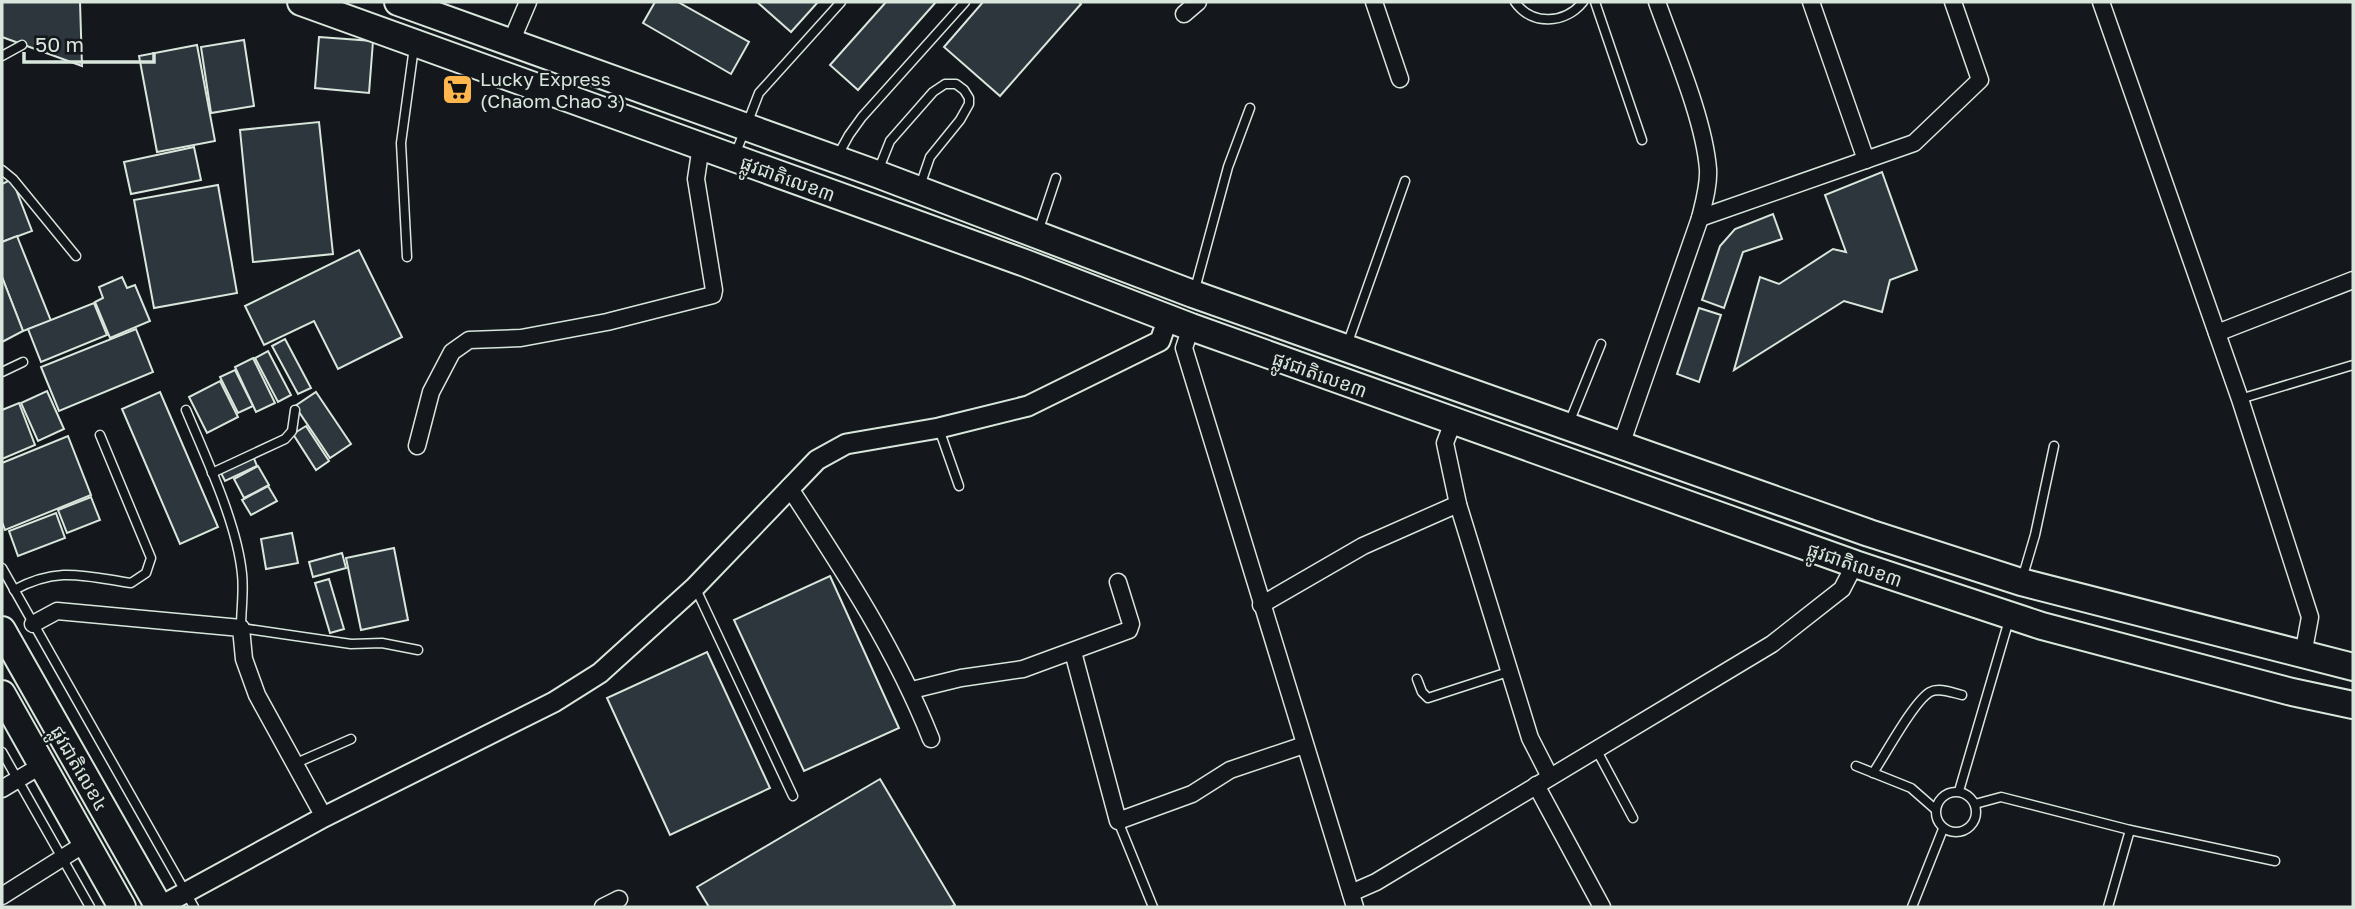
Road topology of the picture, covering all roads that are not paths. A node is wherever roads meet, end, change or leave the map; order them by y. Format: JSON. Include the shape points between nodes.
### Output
{"nodes":[{"id":1,"x":301,"y":2,"type":"edge"},
{"id":2,"x":398,"y":2,"type":"edge"},
{"id":3,"x":528,"y":2,"type":"edge"},
{"id":4,"x":841,"y":2,"type":"edge"},
{"id":5,"x":965,"y":2,"type":"edge"},
{"id":6,"x":1198,"y":2,"type":"edge"},
{"id":7,"x":1374,"y":2,"type":"edge"},
{"id":8,"x":1515,"y":2,"type":"edge"},
{"id":9,"x":1583,"y":2,"type":"edge"},
{"id":10,"x":1595,"y":2,"type":"edge"},
{"id":11,"x":1657,"y":2,"type":"edge"},
{"id":12,"x":1811,"y":2,"type":"edge"},
{"id":13,"x":1953,"y":2,"type":"edge"},
{"id":14,"x":2101,"y":2,"type":"edge"},
{"id":15,"x":1184,"y":14,"type":"dead end"},
{"id":16,"x":415,"y":43,"type":"junction"},
{"id":17,"x":512,"y":43,"type":"junction"},
{"id":18,"x":22,"y":44,"type":"dead end"},
{"id":19,"x":2,"y":55,"type":"edge"},
{"id":20,"x":1400,"y":79,"type":"dead end"},
{"id":21,"x":1250,"y":108,"type":"dead end"},
{"id":22,"x":746,"y":126,"type":"junction"},
{"id":23,"x":1642,"y":140,"type":"dead end"},
{"id":24,"x":701,"y":146,"type":"junction"},
{"id":25,"x":734,"y":158,"type":"junction"},
{"id":26,"x":835,"y":159,"type":"junction"},
{"id":27,"x":1866,"y":160,"type":"junction"},
{"id":28,"x":2,"y":170,"type":"edge"},
{"id":29,"x":877,"y":174,"type":"junction"},
{"id":30,"x":1056,"y":178,"type":"dead end"},
{"id":31,"x":1405,"y":181,"type":"dead end"},
{"id":32,"x":919,"y":190,"type":"junction"},
{"id":33,"x":1700,"y":218,"type":"junction"},
{"id":34,"x":1037,"y":235,"type":"junction"},
{"id":35,"x":76,"y":256,"type":"dead end"},
{"id":36,"x":407,"y":257,"type":"dead end"},
{"id":37,"x":2353,"y":280,"type":"edge"},
{"id":38,"x":1194,"y":294,"type":"junction"},
{"id":39,"x":2217,"y":332,"type":"junction"},
{"id":40,"x":1176,"y":334,"type":"junction"},
{"id":41,"x":1601,"y":344,"type":"dead end"},
{"id":42,"x":1346,"y":348,"type":"junction"},
{"id":43,"x":23,"y":362,"type":"dead end"},
{"id":44,"x":2353,"y":365,"type":"edge"},
{"id":45,"x":2,"y":372,"type":"edge"},
{"id":46,"x":2240,"y":399,"type":"junction"},
{"id":47,"x":186,"y":410,"type":"dead end"},
{"id":48,"x":295,"y":410,"type":"dead end"},
{"id":49,"x":1453,"y":422,"type":"junction"},
{"id":50,"x":1568,"y":426,"type":"junction"},
{"id":51,"x":939,"y":428,"type":"junction"},
{"id":52,"x":100,"y":435,"type":"dead end"},
{"id":53,"x":1621,"y":445,"type":"junction"},
{"id":54,"x":417,"y":446,"type":"dead end"},
{"id":55,"x":2054,"y":446,"type":"dead end"},
{"id":56,"x":212,"y":473,"type":"junction"},
{"id":57,"x":959,"y":486,"type":"dead end"},
{"id":58,"x":789,"y":487,"type":"junction"},
{"id":59,"x":1458,"y":504,"type":"junction"},
{"id":60,"x":1855,"y":564,"type":"junction"},
{"id":61,"x":2,"y":568,"type":"edge"},
{"id":62,"x":1118,"y":582,"type":"dead end"},
{"id":63,"x":2021,"y":582,"type":"junction"},
{"id":64,"x":695,"y":587,"type":"junction"},
{"id":65,"x":14,"y":590,"type":"junction"},
{"id":66,"x":1261,"y":605,"type":"junction"},
{"id":67,"x":2010,"y":617,"type":"junction"},
{"id":68,"x":33,"y":624,"type":"junction"},
{"id":69,"x":241,"y":628,"type":"junction"},
{"id":70,"x":2,"y":630,"type":"edge"},
{"id":71,"x":418,"y":650,"type":"dead end"},
{"id":72,"x":1073,"y":652,"type":"junction"},
{"id":73,"x":2303,"y":655,"type":"junction"},
{"id":74,"x":2353,"y":667,"type":"edge"},
{"id":75,"x":1508,"y":672,"type":"junction"},
{"id":76,"x":1417,"y":679,"type":"dead end"},
{"id":77,"x":912,"y":691,"type":"junction"},
{"id":78,"x":2,"y":694,"type":"edge"},
{"id":79,"x":1962,"y":695,"type":"dead end"},
{"id":80,"x":2353,"y":705,"type":"edge"},
{"id":81,"x":351,"y":739,"type":"dead end"},
{"id":82,"x":931,"y":739,"type":"dead end"},
{"id":83,"x":1304,"y":745,"type":"junction"},
{"id":84,"x":1596,"y":749,"type":"junction"},
{"id":85,"x":2,"y":752,"type":"edge"},
{"id":86,"x":294,"y":764,"type":"junction"},
{"id":87,"x":42,"y":765,"type":"junction"},
{"id":88,"x":1856,"y":766,"type":"dead end"},
{"id":89,"x":1873,"y":773,"type":"junction"},
{"id":90,"x":18,"y":779,"type":"junction"},
{"id":91,"x":1543,"y":780,"type":"junction"},
{"id":92,"x":2,"y":789,"type":"edge"},
{"id":93,"x":1959,"y":791,"type":"junction"},
{"id":94,"x":793,"y":796,"type":"dead end"},
{"id":95,"x":1975,"y":804,"type":"junction"},
{"id":96,"x":1935,"y":809,"type":"junction"},
{"id":97,"x":324,"y":817,"type":"junction"},
{"id":98,"x":1633,"y":818,"type":"dead end"},
{"id":99,"x":1118,"y":821,"type":"junction"},
{"id":100,"x":1943,"y":829,"type":"junction"},
{"id":101,"x":2130,"y":830,"type":"junction"},
{"id":102,"x":86,"y":843,"type":"junction"},
{"id":103,"x":61,"y":857,"type":"junction"},
{"id":104,"x":2275,"y":861,"type":"dead end"},
{"id":105,"x":2,"y":896,"type":"edge"},
{"id":106,"x":619,"y":899,"type":"dead end"},
{"id":107,"x":190,"y":900,"type":"edge"},
{"id":108,"x":1353,"y":900,"type":"edge"},
{"id":109,"x":1600,"y":902,"type":"edge"},
{"id":110,"x":90,"y":907,"type":"edge"},
{"id":111,"x":122,"y":907,"type":"edge"},
{"id":112,"x":159,"y":907,"type":"edge"},
{"id":113,"x":603,"y":907,"type":"edge"},
{"id":114,"x":1153,"y":907,"type":"edge"},
{"id":115,"x":1583,"y":907,"type":"edge"},
{"id":116,"x":1912,"y":907,"type":"edge"},
{"id":117,"x":2108,"y":907,"type":"edge"}],
"edges":[{"from":1,"to":16,"type":"highway","name":"ផ្លូវជាតិលេខ៣"},
{"from":2,"to":17,"type":"highway","name":"ផ្លូវជាតិលេខ៣"},
{"from":3,"to":17,"type":"street"},
{"from":4,"to":22,"type":"lane","via":[[759,93]]},
{"from":5,"to":26,"type":"lane","via":[[862,117]]},
{"from":6,"to":15,"type":"street"},
{"from":7,"to":20,"type":"street"},
{"from":8,"to":9,"type":"lane","via":[[1531,17],[1550,20],[1568,16]]},
{"from":10,"to":23,"type":"lane"},
{"from":11,"to":33,"type":"street","via":[[1703,141],[1708,170]]},
{"from":12,"to":27,"type":"street"},
{"from":13,"to":27,"type":"street","via":[[1980,80],[1914,143]]},
{"from":14,"to":39,"type":"street"},
{"from":16,"to":24,"type":"highway","name":"ផ្លូវជាតិលេខ៣"},
{"from":16,"to":36,"type":"lane","via":[[401,143]]},
{"from":17,"to":22,"type":"highway","name":"ផ្លូវជាតិលេខ៣"},
{"from":18,"to":19,"type":"lane"},
{"from":21,"to":38,"type":"lane","via":[[1228,167]]},
{"from":22,"to":25,"type":"lane"},
{"from":22,"to":26,"type":"highway","name":"ផ្លូវជាតិលេខ៣"},
{"from":24,"to":25,"type":"highway","name":"ផ្លូវជាតិលេខ៣"},
{"from":24,"to":54,"type":"street","via":[[696,179],[713,295],[594,325],[521,338],[468,341],[452,352],[430,392]]},
{"from":25,"to":40,"type":"highway","name":"ផ្លូវជាតិលេខ៣","via":[[1025,263]]},
{"from":26,"to":29,"type":"highway","name":"ផ្លូវជាតិលេខ៣"},
{"from":27,"to":33,"type":"street"},
{"from":28,"to":35,"type":"lane"},
{"from":29,"to":32,"type":"highway","name":"ផ្លូវជាតិលេខ៣"},
{"from":29,"to":32,"type":"lane","via":[[890,141],[933,92],[945,84],[956,84],[969,104],[930,157]]},
{"from":30,"to":34,"type":"lane"},
{"from":31,"to":42,"type":"lane"},
{"from":32,"to":34,"type":"highway","name":"ផ្លូវជាតិលេខ៣"},
{"from":33,"to":53,"type":"street"},
{"from":34,"to":38,"type":"highway","name":"ផ្លូវជាតិលេខ៣"},
{"from":37,"to":39,"type":"street"},
{"from":38,"to":42,"type":"highway","name":"ផ្លូវជាតិលេខ៣"},
{"from":39,"to":46,"type":"street"},
{"from":40,"to":49,"type":"highway","name":"ផ្លូវជាតិលេខ៣"},
{"from":40,"to":51,"type":"street","via":[[1028,405]]},
{"from":40,"to":66,"type":"street"},
{"from":41,"to":50,"type":"lane"},
{"from":42,"to":50,"type":"highway","name":"ផ្លូវជាតិលេខ៣"},
{"from":43,"to":45,"type":"lane"},
{"from":44,"to":46,"type":"lane"},
{"from":46,"to":73,"type":"street","via":[[2310,617]]},
{"from":47,"to":56,"type":"lane"},
{"from":48,"to":56,"type":"lane","via":[[292,431],[285,439]]},
{"from":49,"to":59,"type":"street","via":[[1445,443]]},
{"from":49,"to":60,"type":"highway","name":"ផ្លូវជាតិលេខ៣"},
{"from":50,"to":53,"type":"highway","name":"ផ្លូវជាតិលេខ៣"},
{"from":51,"to":57,"type":"lane"},
{"from":51,"to":58,"type":"street","via":[[846,444],[817,460]]},
{"from":52,"to":65,"type":"lane","via":[[150,558],[146,573],[131,583],[69,574],[37,578]]},
{"from":53,"to":63,"type":"highway","name":"ផ្លូវជាតិលេខ៣"},
{"from":55,"to":63,"type":"lane"},
{"from":56,"to":69,"type":"lane","via":[[242,574]]},
{"from":58,"to":64,"type":"street"},
{"from":58,"to":77,"type":"street","via":[[858,594]]},
{"from":59,"to":66,"type":"street","via":[[1363,547]]},
{"from":59,"to":75,"type":"street"},
{"from":60,"to":67,"type":"highway","name":"ផ្លូវជាតិលេខ៣"},
{"from":60,"to":84,"type":"street","via":[[1842,589],[1772,644]]},
{"from":61,"to":65,"type":"lane"},
{"from":62,"to":72,"type":"street","via":[[1129,630]]},
{"from":63,"to":73,"type":"highway","name":"ផ្លូវជាតិលេខ៣"},
{"from":64,"to":94,"type":"lane"},
{"from":64,"to":97,"type":"street","via":[[600,673],[554,702]]},
{"from":65,"to":68,"type":"lane"},
{"from":66,"to":83,"type":"street"},
{"from":67,"to":80,"type":"highway","name":"ផ្លូវជាតិលេខ៣"},
{"from":67,"to":93,"type":"lane"},
{"from":68,"to":69,"type":"street","via":[[57,611]]},
{"from":68,"to":107,"type":"lane"},
{"from":69,"to":71,"type":"lane"},
{"from":69,"to":86,"type":"street","via":[[244,659],[257,695]]},
{"from":70,"to":112,"type":"highway","name":"ផ្លូវជាតិលេខ៤"},
{"from":72,"to":77,"type":"street","via":[[1023,669]]},
{"from":72,"to":99,"type":"street"},
{"from":73,"to":74,"type":"highway","name":"ផ្លូវជាតិលេខ៣"},
{"from":75,"to":76,"type":"lane","via":[[1428,698]]},
{"from":75,"to":91,"type":"street"},
{"from":77,"to":82,"type":"street"},
{"from":78,"to":87,"type":"highway","name":"ផ្លូវជាតិលេខ៤"},
{"from":79,"to":89,"type":"lane","via":[[1937,689],[1929,692]]},
{"from":81,"to":86,"type":"lane"},
{"from":83,"to":99,"type":"street","via":[[1230,770],[1192,794]]},
{"from":83,"to":108,"type":"street"},
{"from":84,"to":91,"type":"street"},
{"from":84,"to":98,"type":"lane"},
{"from":85,"to":90,"type":"lane"},
{"from":86,"to":97,"type":"street"},
{"from":87,"to":90,"type":"street"},
{"from":87,"to":102,"type":"highway","name":"ផ្លូវជាតិលេខ៤"},
{"from":88,"to":89,"type":"lane"},
{"from":89,"to":96,"type":"lane","via":[[1911,788]]},
{"from":90,"to":92,"type":"street"},
{"from":90,"to":103,"type":"lane"},
{"from":91,"to":108,"type":"street"},
{"from":91,"to":109,"type":"street"},
{"from":93,"to":95,"type":"lane"},
{"from":93,"to":96,"type":"lane","via":[[1948,793]]},
{"from":95,"to":100,"type":"lane","via":[[1977,815],[1964,832]]},
{"from":95,"to":101,"type":"lane","via":[[2001,797]]},
{"from":96,"to":100,"type":"lane"},
{"from":97,"to":107,"type":"street"},
{"from":99,"to":114,"type":"lane"},
{"from":100,"to":116,"type":"lane"},
{"from":101,"to":104,"type":"lane"},
{"from":101,"to":117,"type":"lane"},
{"from":102,"to":103,"type":"street"},
{"from":102,"to":111,"type":"highway","name":"ផ្លូវជាតិលេខ៤"},
{"from":103,"to":105,"type":"street"},
{"from":103,"to":110,"type":"lane"},
{"from":106,"to":113,"type":"street"},
{"from":107,"to":112,"type":"street"},
{"from":109,"to":115,"type":"street"}]}
